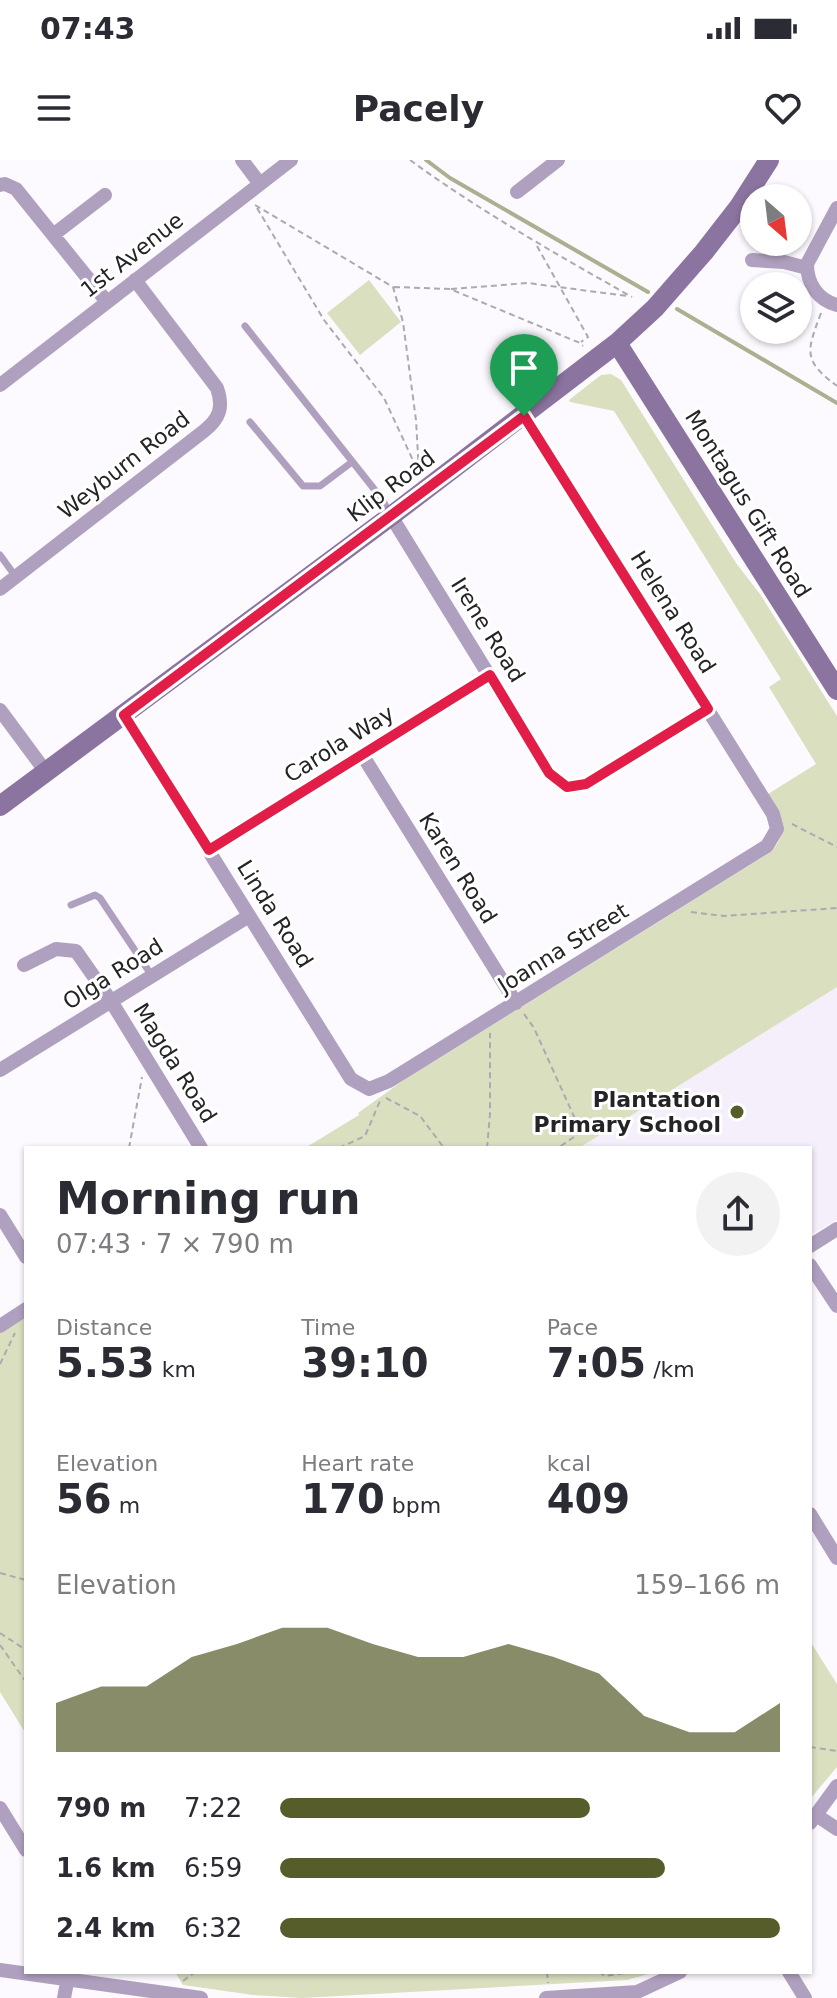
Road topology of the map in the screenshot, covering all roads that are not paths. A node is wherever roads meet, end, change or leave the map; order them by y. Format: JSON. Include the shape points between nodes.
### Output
{"nodes":[{"id":1,"x":242,"y":160,"type":"edge"},
{"id":2,"x":291,"y":160,"type":"edge"},
{"id":3,"x":558,"y":160,"type":"edge"},
{"id":4,"x":769,"y":160,"type":"edge"},
{"id":5,"x":260,"y":184,"type":"junction"},
{"id":6,"x":0,"y":185,"type":"edge"},
{"id":7,"x":517,"y":192,"type":"dead end"},
{"id":8,"x":105,"y":195,"type":"dead end"},
{"id":9,"x":837,"y":208,"type":"edge"},
{"id":10,"x":53,"y":235,"type":"junction"},
{"id":11,"x":752,"y":260,"type":"dead end"},
{"id":12,"x":807,"y":268,"type":"junction"},
{"id":13,"x":135,"y":280,"type":"junction"},
{"id":14,"x":107,"y":302,"type":"junction"},
{"id":15,"x":831,"y":304,"type":"edge"},
{"id":16,"x":245,"y":326,"type":"dead end"},
{"id":17,"x":617,"y":343,"type":"junction"},
{"id":18,"x":0,"y":385,"type":"edge"},
{"id":19,"x":524,"y":416,"type":"junction"},
{"id":20,"x":250,"y":422,"type":"dead end"},
{"id":21,"x":352,"y":462,"type":"junction"},
{"id":22,"x":391,"y":516,"type":"junction"},
{"id":23,"x":0,"y":555,"type":"edge"},
{"id":24,"x":16,"y":577,"type":"junction"},
{"id":25,"x":0,"y":589,"type":"edge"},
{"id":26,"x":490,"y":675,"type":"junction"},
{"id":27,"x":837,"y":690,"type":"edge"},
{"id":28,"x":708,"y":709,"type":"junction"},
{"id":29,"x":0,"y":710,"type":"edge"},
{"id":30,"x":124,"y":715,"type":"junction"},
{"id":31,"x":363,"y":756,"type":"junction"},
{"id":32,"x":46,"y":772,"type":"junction"},
{"id":33,"x":0,"y":806,"type":"edge"},
{"id":34,"x":775,"y":835,"type":"joint"},
{"id":35,"x":209,"y":850,"type":"junction"},
{"id":36,"x":71,"y":905,"type":"dead end"},
{"id":37,"x":249,"y":916,"type":"junction"},
{"id":38,"x":24,"y":965,"type":"dead end"},
{"id":39,"x":152,"y":976,"type":"junction"},
{"id":40,"x":111,"y":1001,"type":"junction"},
{"id":41,"x":516,"y":1003,"type":"junction"},
{"id":42,"x":0,"y":1070,"type":"edge"},
{"id":43,"x":369,"y":1089,"type":"joint"},
{"id":44,"x":200,"y":1146,"type":"edge"},
{"id":45,"x":0,"y":1215,"type":"edge"},
{"id":46,"x":837,"y":1229,"type":"edge"},
{"id":47,"x":812,"y":1245,"type":"edge"},
{"id":48,"x":24,"y":1254,"type":"edge"},
{"id":49,"x":812,"y":1268,"type":"edge"},
{"id":50,"x":837,"y":1306,"type":"edge"},
{"id":51,"x":24,"y":1310,"type":"edge"},
{"id":52,"x":0,"y":1326,"type":"edge"},
{"id":53,"x":812,"y":1517,"type":"edge"},
{"id":54,"x":837,"y":1558,"type":"edge"},
{"id":55,"x":837,"y":1786,"type":"edge"},
{"id":56,"x":0,"y":1808,"type":"edge"},
{"id":57,"x":813,"y":1819,"type":"edge"},
{"id":58,"x":837,"y":1829,"type":"edge"},
{"id":59,"x":24,"y":1847,"type":"edge"},
{"id":60,"x":0,"y":1970,"type":"edge"},
{"id":61,"x":24,"y":1972,"type":"edge"},
{"id":62,"x":676,"y":1974,"type":"edge"},
{"id":63,"x":790,"y":1974,"type":"edge"},
{"id":64,"x":68,"y":1975,"type":"edge"},
{"id":65,"x":646,"y":1989,"type":"edge"},
{"id":66,"x":549,"y":1995,"type":"edge"},
{"id":67,"x":64,"y":1998,"type":"edge"},
{"id":68,"x":201,"y":1998,"type":"edge"},
{"id":69,"x":805,"y":1998,"type":"edge"}],
"edges":[{"from":1,"to":5,"type":"street"},
{"from":2,"to":5,"type":"street","name":"1st Avenue"},
{"from":3,"to":7,"type":"street"},
{"from":4,"to":17,"type":"street","name":"Klip Road","via":[[675,287]]},
{"from":5,"to":13,"type":"street","name":"1st Avenue"},
{"from":6,"to":10,"type":"street","via":[[16,189]]},
{"from":8,"to":10,"type":"street"},
{"from":9,"to":12,"type":"street"},
{"from":10,"to":14,"type":"street"},
{"from":11,"to":12,"type":"street"},
{"from":12,"to":15,"type":"street","via":[[810,281]]},
{"from":13,"to":14,"type":"street","name":"1st Avenue"},
{"from":13,"to":24,"type":"street","name":"Weyburn Road","via":[[217,388],[219,416]]},
{"from":14,"to":18,"type":"street","name":"1st Avenue"},
{"from":16,"to":21,"type":"lane"},
{"from":17,"to":19,"type":"street","name":"Klip Road"},
{"from":17,"to":27,"type":"street","name":"Montagus Gift Road"},
{"from":19,"to":22,"type":"street","name":"Klip Road"},
{"from":19,"to":28,"type":"street","name":"Helena Road"},
{"from":20,"to":21,"type":"lane","via":[[303,486],[320,486]]},
{"from":21,"to":22,"type":"lane"},
{"from":22,"to":26,"type":"street","name":"Irene Road"},
{"from":22,"to":30,"type":"street","name":"Klip Road"},
{"from":23,"to":24,"type":"lane"},
{"from":24,"to":25,"type":"street","name":"Weyburn Road"},
{"from":26,"to":28,"type":"street","name":"Irene Road","via":[[549,773],[567,787],[586,784]]},
{"from":26,"to":31,"type":"street","name":"Carola Way"},
{"from":28,"to":34,"type":"street","name":"Helena Road","via":[[773,814]]},
{"from":29,"to":32,"type":"street"},
{"from":30,"to":32,"type":"street","name":"Klip Road"},
{"from":30,"to":35,"type":"street","name":"Linda Road"},
{"from":31,"to":35,"type":"street","name":"Carola Way"},
{"from":31,"to":41,"type":"street","name":"Karen Road"},
{"from":32,"to":33,"type":"street","name":"Klip Road"},
{"from":34,"to":41,"type":"street","name":"Joanna Street","via":[[767,846]]},
{"from":35,"to":37,"type":"street","name":"Linda Road"},
{"from":36,"to":39,"type":"lane","via":[[95,895],[100,898]]},
{"from":37,"to":39,"type":"street","name":"Olga Road"},
{"from":37,"to":43,"type":"street","name":"Linda Road","via":[[351,1079]]},
{"from":38,"to":40,"type":"street","name":"Magda Road","via":[[56,949],[76,951]]},
{"from":39,"to":40,"type":"street","name":"Olga Road"},
{"from":40,"to":42,"type":"street","name":"Olga Road"},
{"from":40,"to":44,"type":"street","name":"Magda Road"},
{"from":41,"to":43,"type":"street","name":"Joanna Street"},
{"from":45,"to":48,"type":"street"},
{"from":46,"to":47,"type":"street"},
{"from":49,"to":50,"type":"street"},
{"from":51,"to":52,"type":"street"},
{"from":53,"to":54,"type":"street"},
{"from":55,"to":57,"type":"street"},
{"from":56,"to":59,"type":"street"},
{"from":57,"to":58,"type":"street"},
{"from":60,"to":61,"type":"street"},
{"from":62,"to":65,"type":"street"},
{"from":63,"to":69,"type":"street"},
{"from":64,"to":67,"type":"street"},
{"from":64,"to":68,"type":"street"},
{"from":65,"to":66,"type":"street"}]}
